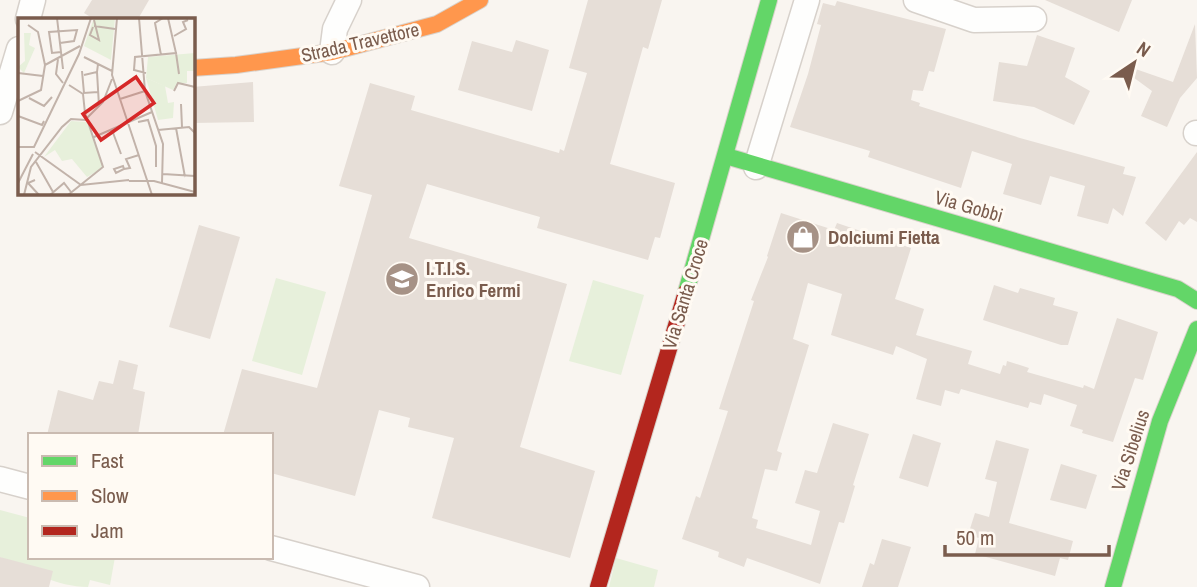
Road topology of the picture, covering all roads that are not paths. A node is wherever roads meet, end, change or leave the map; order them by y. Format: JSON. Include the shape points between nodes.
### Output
{"nodes":[{"id":1,"x":33,"y":0,"type":"edge"},
{"id":2,"x":349,"y":0,"type":"edge"},
{"id":3,"x":480,"y":0,"type":"edge"},
{"id":4,"x":769,"y":0,"type":"edge"},
{"id":5,"x":807,"y":0,"type":"edge"},
{"id":6,"x":916,"y":0,"type":"edge"},
{"id":7,"x":28,"y":18,"type":"edge"},
{"id":8,"x":1034,"y":19,"type":"dead end"},
{"id":9,"x":332,"y":52,"type":"junction"},
{"id":10,"x":18,"y":54,"type":"edge"},
{"id":11,"x":194,"y":68,"type":"edge"},
{"id":12,"x":8,"y":100,"type":"edge"},
{"id":13,"x":726,"y":156,"type":"junction"},
{"id":14,"x":756,"y":167,"type":"junction"},
{"id":15,"x":1197,"y":301,"type":"edge"},
{"id":16,"x":1197,"y":329,"type":"edge"},
{"id":17,"x":0,"y":479,"type":"edge"},
{"id":18,"x":28,"y":486,"type":"edge"},
{"id":19,"x":273,"y":549,"type":"edge"},
{"id":20,"x":417,"y":587,"type":"edge"},
{"id":21,"x":598,"y":587,"type":"edge"},
{"id":22,"x":1113,"y":587,"type":"edge"}],
"edges":[{"from":1,"to":7,"type":"street"},
{"from":2,"to":9,"type":"street","via":[[335,29]]},
{"from":3,"to":9,"type":"street","name":"Strada Travettore","via":[[437,24]]},
{"from":4,"to":13,"type":"street","name":"Via Santa Croce"},
{"from":5,"to":14,"type":"street"},
{"from":6,"to":8,"type":"street","via":[[974,20]]},
{"from":9,"to":11,"type":"street","name":"Strada Travettore"},
{"from":10,"to":12,"type":"street"},
{"from":13,"to":14,"type":"street","name":"Via Gobbi"},
{"from":13,"to":21,"type":"street","name":"Via Santa Croce"},
{"from":14,"to":15,"type":"street","name":"Via Gobbi","via":[[1178,289]]},
{"from":16,"to":22,"type":"street","name":"Via Sibelius","via":[[1160,421]]},
{"from":17,"to":18,"type":"street"},
{"from":19,"to":20,"type":"street"}]}
